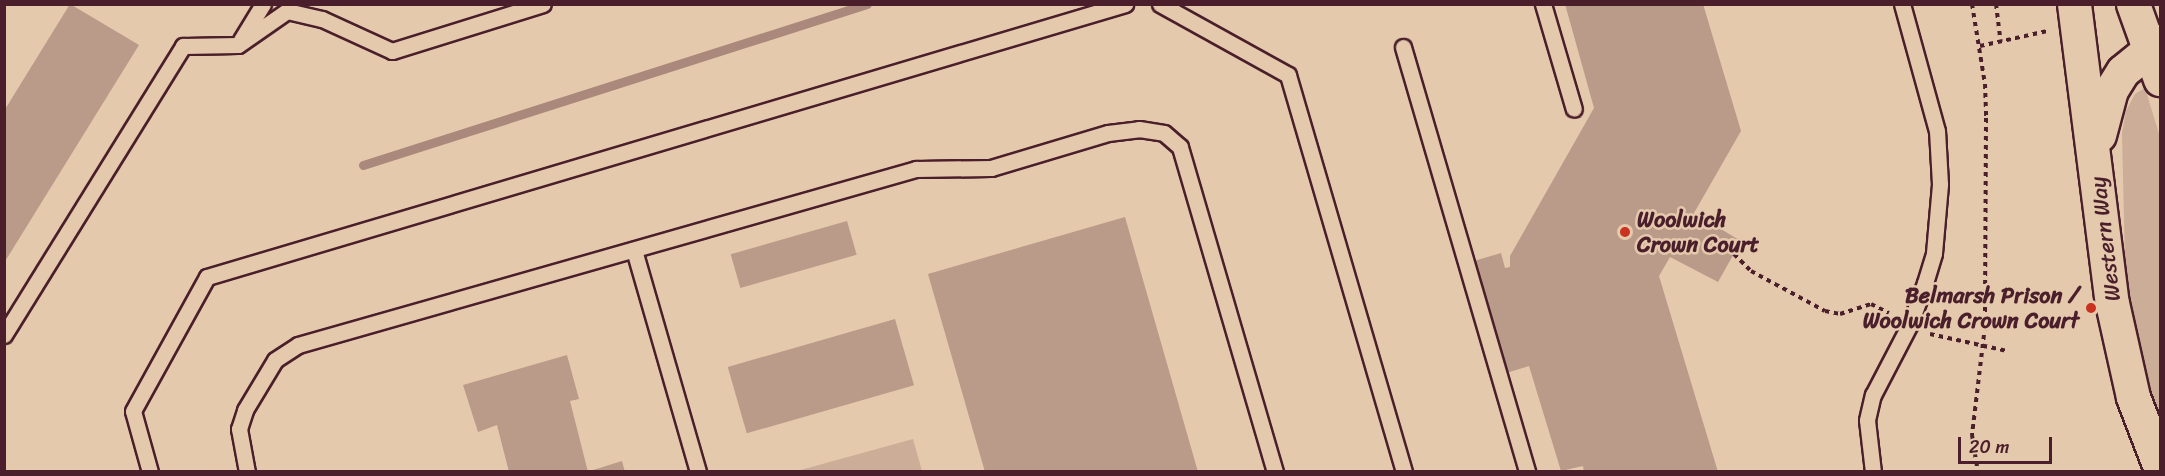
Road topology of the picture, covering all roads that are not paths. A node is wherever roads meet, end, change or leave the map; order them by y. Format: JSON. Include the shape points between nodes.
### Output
{"nodes":[{"id":1,"x":263,"y":4,"type":"edge"},
{"id":2,"x":543,"y":4,"type":"edge"},
{"id":3,"x":1125,"y":4,"type":"edge"},
{"id":4,"x":1160,"y":4,"type":"edge"},
{"id":5,"x":1543,"y":4,"type":"edge"},
{"id":6,"x":1902,"y":4,"type":"edge"},
{"id":7,"x":2133,"y":4,"type":"edge"},
{"id":8,"x":509,"y":10,"type":"edge"},
{"id":9,"x":2067,"y":16,"type":"edge"},
{"id":10,"x":238,"y":45,"type":"junction"},
{"id":11,"x":1403,"y":47,"type":"dead end"},
{"id":12,"x":2157,"y":54,"type":"edge"},
{"id":13,"x":1574,"y":109,"type":"dead end"},
{"id":14,"x":2097,"y":166,"type":"junction"},
{"id":15,"x":634,"y":250,"type":"junction"},
{"id":16,"x":4,"y":335,"type":"edge"},
{"id":17,"x":2159,"y":457,"type":"edge"},
{"id":18,"x":150,"y":471,"type":"edge"},
{"id":19,"x":247,"y":471,"type":"edge"},
{"id":20,"x":698,"y":471,"type":"edge"},
{"id":21,"x":1275,"y":471,"type":"edge"},
{"id":22,"x":1404,"y":471,"type":"edge"},
{"id":23,"x":1527,"y":471,"type":"edge"},
{"id":24,"x":1873,"y":471,"type":"edge"}],
"edges":[{"from":1,"to":10,"type":"lane"},
{"from":2,"to":8,"type":"lane"},
{"from":3,"to":18,"type":"lane","via":[[207,277],[133,411]]},
{"from":4,"to":22,"type":"lane","via":[[1288,75]]},
{"from":5,"to":13,"type":"lane"},
{"from":6,"to":24,"type":"lane","via":[[1941,154],[1934,253],[1910,324],[1873,395],[1867,444]]},
{"from":7,"to":12,"type":"street"},
{"from":8,"to":10,"type":"lane","via":[[392,51],[322,19],[287,11]]},
{"from":9,"to":14,"type":"street","name":"Western Way"},
{"from":10,"to":16,"type":"lane","via":[[183,46]]},
{"from":11,"to":23,"type":"lane"},
{"from":12,"to":14,"type":"street","via":[[2123,71],[2111,90],[2102,116]]},
{"from":14,"to":17,"type":"street","name":"Western Way","via":[[2112,303],[2133,397]]},
{"from":15,"to":19,"type":"lane","via":[[298,345],[275,360],[244,411],[239,429]]},
{"from":15,"to":20,"type":"lane"},
{"from":15,"to":21,"type":"lane","via":[[916,169],[991,168],[1108,133],[1139,129],[1164,133],[1180,147]]}]}
